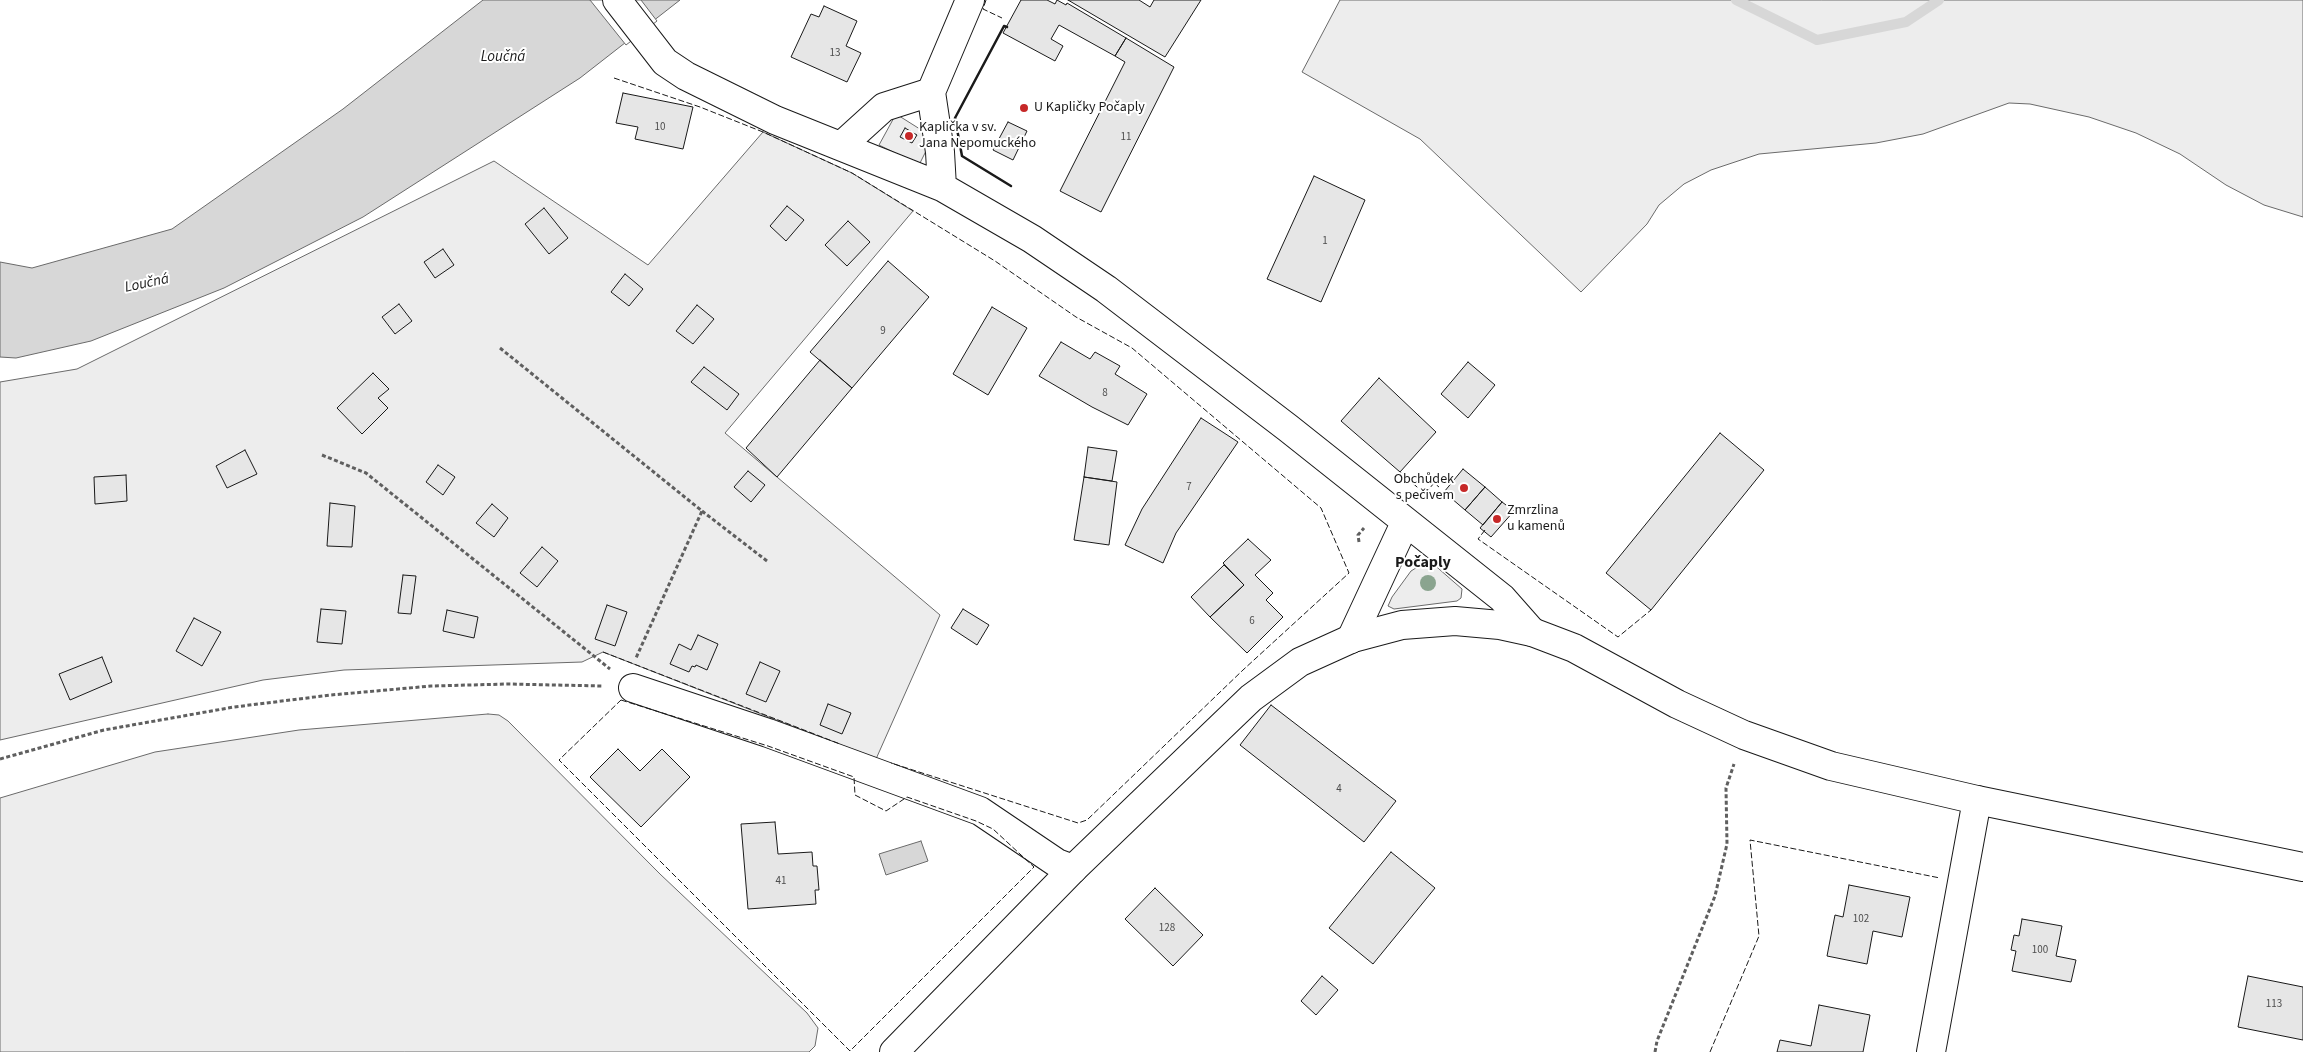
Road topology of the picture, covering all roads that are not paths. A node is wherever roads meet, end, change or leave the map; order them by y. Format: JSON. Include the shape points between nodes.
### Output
{"nodes":[{"id":1,"x":616,"y":0,"type":"edge"},
{"id":2,"x":970,"y":0,"type":"edge"},
{"id":3,"x":931,"y":92,"type":"junction"},
{"id":4,"x":840,"y":146,"type":"junction"},
{"id":5,"x":942,"y":187,"type":"junction"},
{"id":6,"x":1405,"y":523,"type":"junction"},
{"id":7,"x":1532,"y":632,"type":"junction"},
{"id":8,"x":1351,"y":639,"type":"junction"},
{"id":9,"x":634,"y":688,"type":"road end"},
{"id":10,"x":1978,"y":800,"type":"junction"},
{"id":11,"x":2303,"y":867,"type":"edge"},
{"id":12,"x":1073,"y":869,"type":"junction"},
{"id":13,"x":894,"y":1052,"type":"edge"},
{"id":14,"x":1931,"y":1052,"type":"edge"}],
"edges":[{"from":1,"to":4,"type":"street","via":[[665,62],[686,76],[775,120]]},
{"from":2,"to":3,"type":"street"},
{"from":3,"to":4,"type":"street","via":[[884,107]]},
{"from":3,"to":5,"type":"street"},
{"from":4,"to":5,"type":"street"},
{"from":5,"to":6,"type":"street","via":[[1032,239],[1106,289],[1288,428]]},
{"from":6,"to":7,"type":"street","via":[[1502,598]]},
{"from":6,"to":8,"type":"street"},
{"from":7,"to":8,"type":"street","via":[[1454,621],[1402,625]]},
{"from":7,"to":10,"type":"street","via":[[1574,648],[1677,704],[1744,734],[1831,766]]},
{"from":8,"to":12,"type":"street","via":[[1300,662],[1251,698]]},
{"from":9,"to":12,"type":"street","via":[[980,811],[1057,862]]},
{"from":10,"to":11,"type":"street"},
{"from":10,"to":14,"type":"street"},
{"from":12,"to":13,"type":"street"}]}
